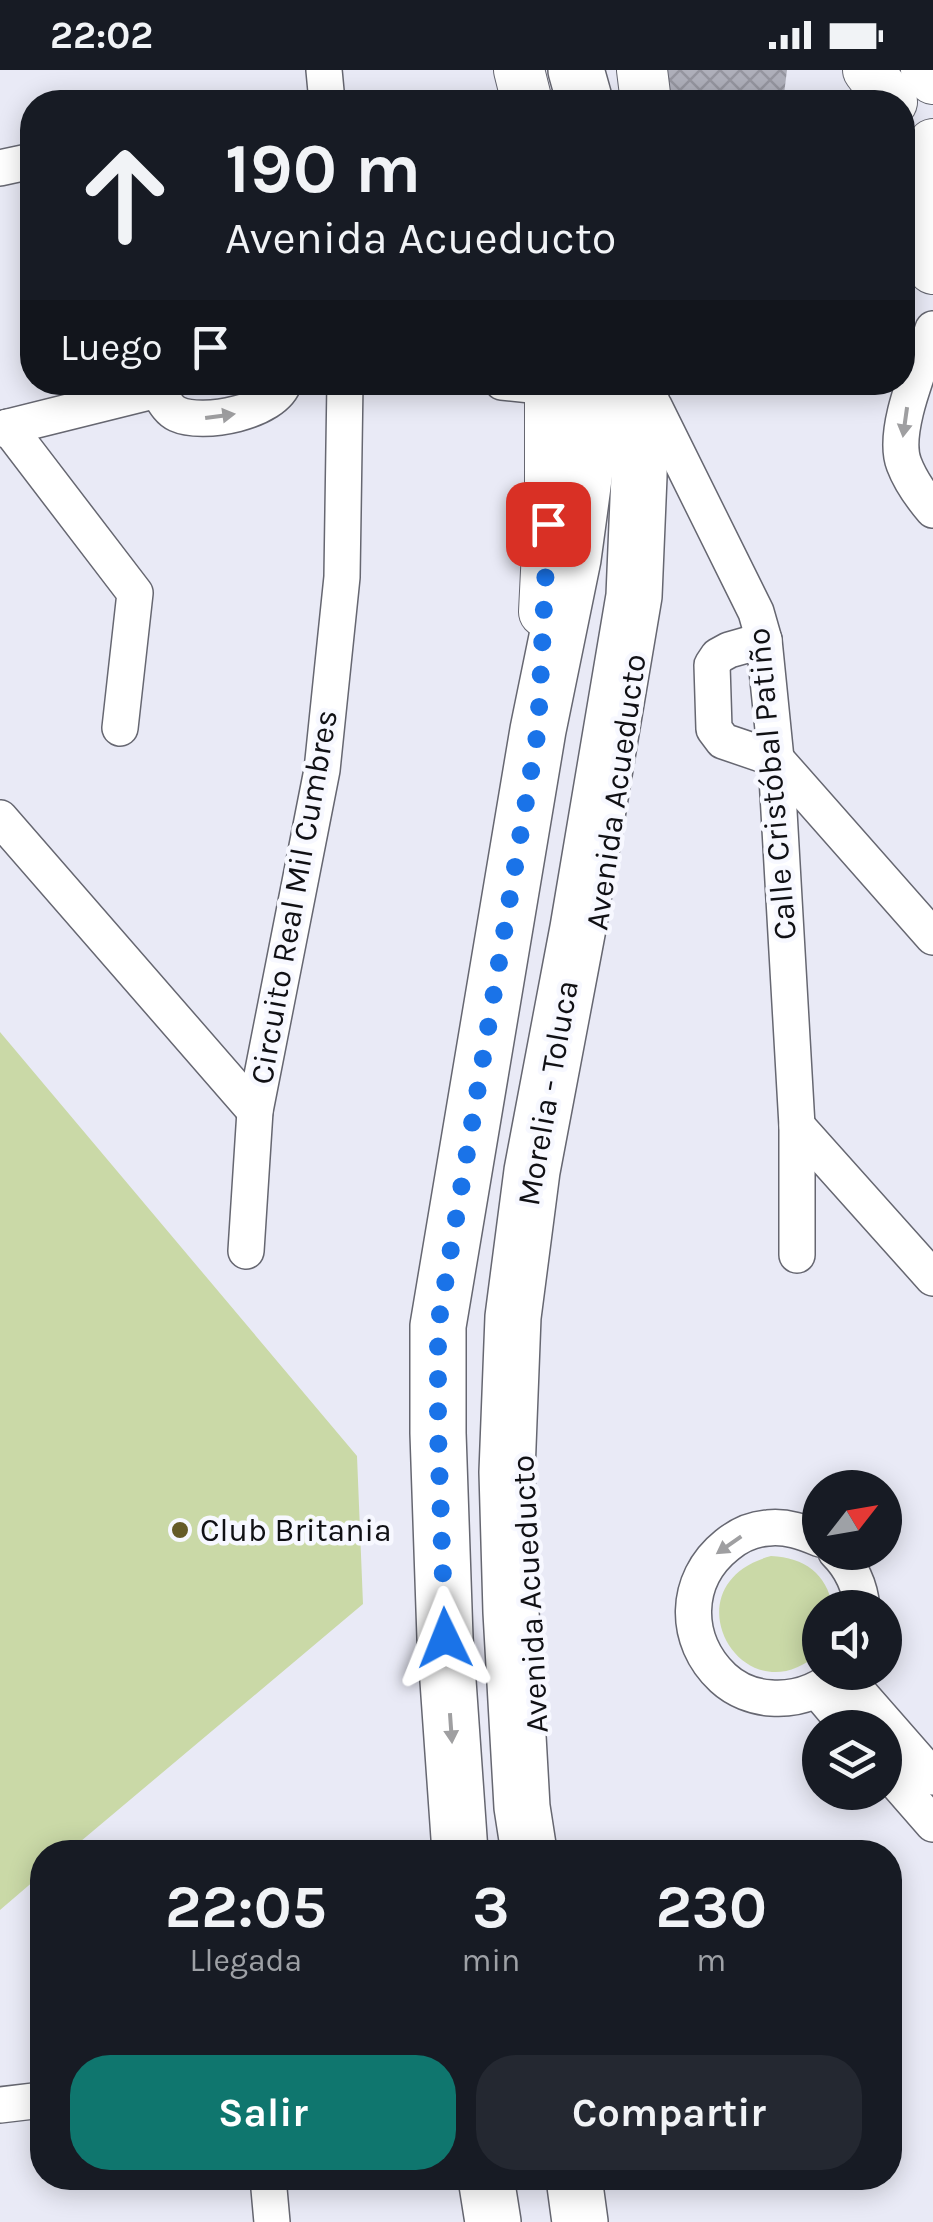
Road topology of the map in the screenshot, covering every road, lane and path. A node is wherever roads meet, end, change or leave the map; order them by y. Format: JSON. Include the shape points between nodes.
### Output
{"nodes":[{"id":1,"x":926,"y":70,"type":"edge"},
{"id":2,"x":933,"y":78,"type":"edge"},
{"id":3,"x":921,"y":136,"type":"edge"},
{"id":4,"x":915,"y":183,"type":"edge"},
{"id":5,"x":915,"y":230,"type":"edge"},
{"id":6,"x":933,"y":269,"type":"edge"},
{"id":7,"x":933,"y":329,"type":"edge"},
{"id":8,"x":915,"y":381,"type":"edge"},
{"id":9,"x":125,"y":395,"type":"edge"},
{"id":10,"x":163,"y":395,"type":"edge"},
{"id":11,"x":276,"y":395,"type":"edge"},
{"id":12,"x":346,"y":395,"type":"edge"},
{"id":13,"x":555,"y":395,"type":"edge"},
{"id":14,"x":649,"y":395,"type":"edge"},
{"id":15,"x":652,"y":395,"type":"edge"},
{"id":16,"x":910,"y":395,"type":"edge"},
{"id":17,"x":4,"y":428,"type":"edge"},
{"id":18,"x":933,"y":510,"type":"edge"},
{"id":19,"x":764,"y":640,"type":"junction"},
{"id":20,"x":120,"y":728,"type":"dead end"},
{"id":21,"x":776,"y":759,"type":"junction"},
{"id":22,"x":0,"y":818,"type":"edge"},
{"id":23,"x":933,"y":937,"type":"edge"},
{"id":24,"x":255,"y":1111,"type":"junction"},
{"id":25,"x":796,"y":1126,"type":"junction"},
{"id":26,"x":246,"y":1252,"type":"dead end"},
{"id":27,"x":797,"y":1255,"type":"dead end"},
{"id":28,"x":933,"y":1278,"type":"edge"},
{"id":29,"x":802,"y":1532,"type":"edge"},
{"id":30,"x":807,"y":1690,"type":"edge"},
{"id":31,"x":845,"y":1690,"type":"edge"},
{"id":32,"x":933,"y":1777,"type":"edge"},
{"id":33,"x":902,"y":1788,"type":"edge"},
{"id":34,"x":933,"y":1824,"type":"edge"},
{"id":35,"x":529,"y":1838,"type":"edge"},
{"id":36,"x":459,"y":1840,"type":"edge"},
{"id":37,"x":30,"y":2101,"type":"edge"},
{"id":38,"x":0,"y":2105,"type":"edge"},
{"id":39,"x":269,"y":2190,"type":"edge"},
{"id":40,"x":488,"y":2190,"type":"edge"},
{"id":41,"x":576,"y":2190,"type":"edge"},
{"id":42,"x":272,"y":2222,"type":"edge"},
{"id":43,"x":492,"y":2222,"type":"edge"},
{"id":44,"x":580,"y":2222,"type":"edge"}],
"edges":[{"from":1,"to":2,"type":"street"},
{"from":3,"to":4,"type":"street"},
{"from":5,"to":6,"type":"street"},
{"from":7,"to":8,"type":"street","one_way":true},
{"from":9,"to":17,"type":"street"},
{"from":10,"to":11,"type":"street","one_way":true,"via":[[172,412],[191,420],[234,414]]},
{"from":12,"to":24,"type":"street","name":"Circuito Real Mil Cumbres","via":[[342,577],[322,770]]},
{"from":13,"to":36,"type":"main road","one_way":true,"via":[[588,450],[438,1326],[445,1638]]},
{"from":14,"to":35,"type":"main road","name":"Morelia - Toluca","via":[[634,596],[532,1171],[513,1318],[511,1612]]},
{"from":15,"to":19,"type":"street","name":"Calle Cristóbal Patiño"},
{"from":16,"to":18,"type":"street","one_way":true,"via":[[902,419],[902,461]]},
{"from":17,"to":20,"type":"street","via":[[135,593]]},
{"from":19,"to":21,"type":"street","name":"Calle Cristóbal Patiño"},
{"from":19,"to":21,"type":"street","via":[[729,650],[712,665],[714,729],[723,741]]},
{"from":21,"to":23,"type":"street"},
{"from":21,"to":25,"type":"street","name":"Calle Cristóbal Patiño"},
{"from":22,"to":24,"type":"street","name":"Circuito Real Mil Cumbres"},
{"from":24,"to":26,"type":"street","name":"Circuito Real Mil Cumbres"},
{"from":25,"to":27,"type":"street","name":"Calle Cristóbal Patiño"},
{"from":25,"to":28,"type":"street"},
{"from":29,"to":30,"type":"street","one_way":true,"via":[[767,1528],[738,1536],[699,1579],[692,1608],[709,1665],[731,1686],[758,1698],[788,1699]]},
{"from":31,"to":32,"type":"street"},
{"from":33,"to":34,"type":"street"},
{"from":37,"to":38,"type":"street"},
{"from":39,"to":42,"type":"street"},
{"from":40,"to":43,"type":"main road"},
{"from":41,"to":44,"type":"main road"}]}
